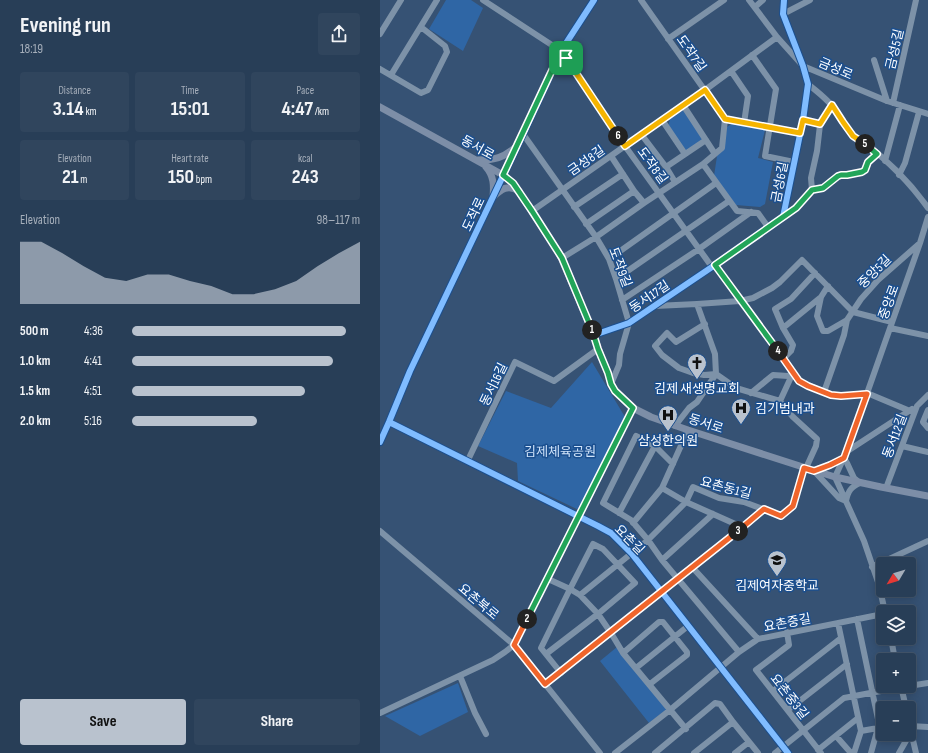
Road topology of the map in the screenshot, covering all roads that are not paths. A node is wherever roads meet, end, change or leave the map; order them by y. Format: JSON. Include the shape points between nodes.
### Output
{"nodes":[{"id":1,"x":401,"y":0,"type":"edge"},
{"id":2,"x":436,"y":0,"type":"edge"},
{"id":3,"x":482,"y":0,"type":"edge"},
{"id":4,"x":594,"y":0,"type":"edge"},
{"id":5,"x":641,"y":0,"type":"edge"},
{"id":6,"x":724,"y":0,"type":"edge"},
{"id":7,"x":749,"y":0,"type":"edge"},
{"id":8,"x":763,"y":0,"type":"edge"},
{"id":9,"x":784,"y":0,"type":"edge"},
{"id":10,"x":916,"y":0,"type":"edge"},
{"id":11,"x":806,"y":1,"type":"edge"},
{"id":12,"x":755,"y":7,"type":"junction"},
{"id":13,"x":783,"y":14,"type":"junction"},
{"id":14,"x":421,"y":27,"type":"junction"},
{"id":15,"x":380,"y":34,"type":"edge"},
{"id":16,"x":777,"y":37,"type":"junction"},
{"id":17,"x":668,"y":39,"type":"junction"},
{"id":18,"x":561,"y":51,"type":"junction"},
{"id":19,"x":752,"y":55,"type":"junction"},
{"id":20,"x":874,"y":60,"type":"dead end"},
{"id":21,"x":803,"y":66,"type":"junction"},
{"id":22,"x":380,"y":69,"type":"edge"},
{"id":23,"x":731,"y":71,"type":"junction"},
{"id":24,"x":391,"y":75,"type":"junction"},
{"id":25,"x":808,"y":84,"type":"junction"},
{"id":26,"x":705,"y":90,"type":"junction"},
{"id":27,"x":890,"y":102,"type":"junction"},
{"id":28,"x":683,"y":105,"type":"junction"},
{"id":29,"x":832,"y":105,"type":"junction"},
{"id":30,"x":900,"y":105,"type":"junction"},
{"id":31,"x":380,"y":106,"type":"edge"},
{"id":32,"x":920,"y":112,"type":"junction"},
{"id":33,"x":928,"y":114,"type":"edge"},
{"id":34,"x":725,"y":119,"type":"junction"},
{"id":35,"x":662,"y":120,"type":"junction"},
{"id":36,"x":803,"y":120,"type":"junction"},
{"id":37,"x":744,"y":123,"type":"junction"},
{"id":38,"x":820,"y":124,"type":"junction"},
{"id":39,"x":770,"y":128,"type":"junction"},
{"id":40,"x":800,"y":133,"type":"junction"},
{"id":41,"x":523,"y":134,"type":"junction"},
{"id":42,"x":641,"y":134,"type":"junction"},
{"id":43,"x":706,"y":140,"type":"junction"},
{"id":44,"x":625,"y":146,"type":"junction"},
{"id":45,"x":516,"y":147,"type":"junction"},
{"id":46,"x":685,"y":154,"type":"junction"},
{"id":47,"x":715,"y":154,"type":"junction"},
{"id":48,"x":877,"y":154,"type":"junction"},
{"id":49,"x":611,"y":156,"type":"junction"},
{"id":50,"x":477,"y":160,"type":"junction"},
{"id":51,"x":885,"y":161,"type":"junction"},
{"id":52,"x":794,"y":162,"type":"junction"},
{"id":53,"x":484,"y":164,"type":"junction"},
{"id":54,"x":702,"y":164,"type":"junction"},
{"id":55,"x":666,"y":167,"type":"junction"},
{"id":56,"x":623,"y":174,"type":"junction"},
{"id":57,"x":503,"y":175,"type":"junction"},
{"id":58,"x":900,"y":175,"type":"junction"},
{"id":59,"x":675,"y":182,"type":"junction"},
{"id":60,"x":716,"y":183,"type":"junction"},
{"id":61,"x":562,"y":190,"type":"junction"},
{"id":62,"x":812,"y":190,"type":"junction"},
{"id":63,"x":634,"y":191,"type":"junction"},
{"id":64,"x":519,"y":192,"type":"junction"},
{"id":65,"x":659,"y":193,"type":"junction"},
{"id":66,"x":493,"y":197,"type":"junction"},
{"id":67,"x":730,"y":201,"type":"junction"},
{"id":68,"x":644,"y":202,"type":"junction"},
{"id":69,"x":574,"y":207,"type":"junction"},
{"id":70,"x":928,"y":208,"type":"edge"},
{"id":71,"x":532,"y":211,"type":"junction"},
{"id":72,"x":751,"y":212,"type":"junction"},
{"id":73,"x":674,"y":213,"type":"junction"},
{"id":74,"x":783,"y":217,"type":"junction"},
{"id":75,"x":928,"y":217,"type":"edge"},
{"id":76,"x":586,"y":224,"type":"junction"},
{"id":77,"x":768,"y":227,"type":"junction"},
{"id":78,"x":686,"y":232,"type":"junction"},
{"id":79,"x":596,"y":237,"type":"junction"},
{"id":80,"x":920,"y":242,"type":"junction"},
{"id":81,"x":698,"y":249,"type":"junction"},
{"id":82,"x":562,"y":258,"type":"junction"},
{"id":83,"x":609,"y":259,"type":"junction"},
{"id":84,"x":713,"y":266,"type":"junction"},
{"id":85,"x":815,"y":273,"type":"junction"},
{"id":86,"x":616,"y":279,"type":"junction"},
{"id":87,"x":828,"y":286,"type":"junction"},
{"id":88,"x":821,"y":297,"type":"junction"},
{"id":89,"x":622,"y":300,"type":"junction"},
{"id":90,"x":740,"y":300,"type":"junction"},
{"id":91,"x":697,"y":304,"type":"junction"},
{"id":92,"x":655,"y":306,"type":"junction"},
{"id":93,"x":853,"y":312,"type":"junction"},
{"id":94,"x":847,"y":320,"type":"junction"},
{"id":95,"x":629,"y":323,"type":"junction"},
{"id":96,"x":705,"y":324,"type":"junction"},
{"id":97,"x":891,"y":325,"type":"junction"},
{"id":98,"x":783,"y":328,"type":"junction"},
{"id":99,"x":594,"y":335,"type":"junction"},
{"id":100,"x":928,"y":336,"type":"edge"},
{"id":101,"x":598,"y":349,"type":"junction"},
{"id":102,"x":784,"y":359,"type":"junction"},
{"id":103,"x":793,"y":373,"type":"junction"},
{"id":104,"x":716,"y":374,"type":"junction"},
{"id":105,"x":611,"y":384,"type":"junction"},
{"id":106,"x":751,"y":392,"type":"junction"},
{"id":107,"x":824,"y":392,"type":"junction"},
{"id":108,"x":867,"y":394,"type":"junction"},
{"id":109,"x":928,"y":395,"type":"edge"},
{"id":110,"x":780,"y":401,"type":"junction"},
{"id":111,"x":917,"y":406,"type":"junction"},
{"id":112,"x":633,"y":408,"type":"junction"},
{"id":113,"x":928,"y":410,"type":"edge"},
{"id":114,"x":910,"y":411,"type":"junction"},
{"id":115,"x":389,"y":422,"type":"junction"},
{"id":116,"x":675,"y":426,"type":"junction"},
{"id":117,"x":928,"y":428,"type":"edge"},
{"id":118,"x":688,"y":430,"type":"junction"},
{"id":119,"x":380,"y":442,"type":"edge"},
{"id":120,"x":655,"y":446,"type":"junction"},
{"id":121,"x":902,"y":446,"type":"junction"},
{"id":122,"x":928,"y":452,"type":"edge"},
{"id":123,"x":845,"y":455,"type":"junction"},
{"id":124,"x":468,"y":460,"type":"junction"},
{"id":125,"x":673,"y":464,"type":"junction"},
{"id":126,"x":805,"y":468,"type":"junction"},
{"id":127,"x":814,"y":471,"type":"junction"},
{"id":128,"x":835,"y":477,"type":"junction"},
{"id":129,"x":860,"y":482,"type":"junction"},
{"id":130,"x":662,"y":488,"type":"junction"},
{"id":131,"x":886,"y":488,"type":"junction"},
{"id":132,"x":928,"y":496,"type":"edge"},
{"id":133,"x":846,"y":501,"type":"junction"},
{"id":134,"x":686,"y":502,"type":"junction"},
{"id":135,"x":764,"y":509,"type":"junction"},
{"id":136,"x":619,"y":513,"type":"junction"},
{"id":137,"x":713,"y":514,"type":"junction"},
{"id":138,"x":579,"y":516,"type":"junction"},
{"id":139,"x":633,"y":523,"type":"junction"},
{"id":140,"x":742,"y":527,"type":"junction"},
{"id":141,"x":380,"y":532,"type":"edge"},
{"id":142,"x":648,"y":540,"type":"junction"},
{"id":143,"x":928,"y":541,"type":"edge"},
{"id":144,"x":632,"y":554,"type":"junction"},
{"id":145,"x":662,"y":560,"type":"junction"},
{"id":146,"x":618,"y":565,"type":"junction"},
{"id":147,"x":692,"y":567,"type":"junction"},
{"id":148,"x":872,"y":567,"type":"junction"},
{"id":149,"x":678,"y":578,"type":"junction"},
{"id":150,"x":548,"y":579,"type":"junction"},
{"id":151,"x":570,"y":588,"type":"junction"},
{"id":152,"x":662,"y":591,"type":"junction"},
{"id":153,"x":580,"y":595,"type":"junction"},
{"id":154,"x":884,"y":605,"type":"edge"},
{"id":155,"x":598,"y":614,"type":"junction"},
{"id":156,"x":876,"y":615,"type":"edge"},
{"id":157,"x":857,"y":619,"type":"junction"},
{"id":158,"x":838,"y":623,"type":"junction"},
{"id":159,"x":688,"y":626,"type":"junction"},
{"id":160,"x":611,"y":632,"type":"junction"},
{"id":161,"x":787,"y":632,"type":"junction"},
{"id":162,"x":675,"y":636,"type":"junction"},
{"id":163,"x":841,"y":638,"type":"junction"},
{"id":164,"x":758,"y":639,"type":"junction"},
{"id":165,"x":514,"y":645,"type":"junction"},
{"id":166,"x":623,"y":652,"type":"junction"},
{"id":167,"x":739,"y":652,"type":"junction"},
{"id":168,"x":546,"y":654,"type":"junction"},
{"id":169,"x":847,"y":664,"type":"junction"},
{"id":170,"x":636,"y":668,"type":"junction"},
{"id":171,"x":722,"y":668,"type":"junction"},
{"id":172,"x":560,"y":673,"type":"junction"},
{"id":173,"x":460,"y":676,"type":"junction"},
{"id":174,"x":928,"y":683,"type":"edge"},
{"id":175,"x":545,"y":684,"type":"junction"},
{"id":176,"x":650,"y":684,"type":"junction"},
{"id":177,"x":916,"y":684,"type":"edge"},
{"id":178,"x":876,"y":691,"type":"edge"},
{"id":179,"x":773,"y":692,"type":"junction"},
{"id":180,"x":873,"y":692,"type":"junction"},
{"id":181,"x":854,"y":696,"type":"junction"},
{"id":182,"x":876,"y":708,"type":"edge"},
{"id":183,"x":670,"y":710,"type":"junction"},
{"id":184,"x":788,"y":710,"type":"junction"},
{"id":185,"x":380,"y":713,"type":"edge"},
{"id":186,"x":858,"y":718,"type":"junction"},
{"id":187,"x":734,"y":722,"type":"junction"},
{"id":188,"x":916,"y":727,"type":"edge"},
{"id":189,"x":928,"y":727,"type":"edge"},
{"id":190,"x":876,"y":728,"type":"edge"},
{"id":191,"x":686,"y":729,"type":"junction"},
{"id":192,"x":803,"y":730,"type":"junction"},
{"id":193,"x":861,"y":731,"type":"junction"},
{"id":194,"x":486,"y":734,"type":"dead end"},
{"id":195,"x":876,"y":735,"type":"edge"},
{"id":196,"x":836,"y":736,"type":"junction"},
{"id":197,"x":904,"y":741,"type":"edge"},
{"id":198,"x":913,"y":741,"type":"edge"},
{"id":199,"x":749,"y":742,"type":"junction"},
{"id":200,"x":784,"y":746,"type":"junction"},
{"id":201,"x":820,"y":751,"type":"edge"},
{"id":202,"x":600,"y":753,"type":"edge"},
{"id":203,"x":615,"y":753,"type":"edge"},
{"id":204,"x":655,"y":753,"type":"edge"},
{"id":205,"x":694,"y":753,"type":"edge"},
{"id":206,"x":735,"y":753,"type":"edge"},
{"id":207,"x":758,"y":753,"type":"edge"},
{"id":208,"x":775,"y":753,"type":"edge"},
{"id":209,"x":788,"y":753,"type":"edge"},
{"id":210,"x":851,"y":753,"type":"edge"},
{"id":211,"x":854,"y":753,"type":"edge"},
{"id":212,"x":871,"y":753,"type":"edge"},
{"id":213,"x":899,"y":753,"type":"edge"},
{"id":214,"x":916,"y":753,"type":"edge"}],
"edges":[{"from":1,"to":15,"type":"street"},
{"from":2,"to":14,"type":"street"},
{"from":3,"to":18,"type":"street"},
{"from":4,"to":18,"type":"street","name":"도작로"},
{"from":5,"to":17,"type":"street","name":"도작7길"},
{"from":6,"to":17,"type":"street"},
{"from":7,"to":12,"type":"street","name":"금성로"},
{"from":8,"to":12,"type":"street"},
{"from":9,"to":13,"type":"street"},
{"from":10,"to":27,"type":"street","name":"금성5길"},
{"from":11,"to":13,"type":"street"},
{"from":12,"to":16,"type":"street","name":"금성로"},
{"from":13,"to":21,"type":"street","name":"금성6길"},
{"from":14,"to":24,"type":"street"},
{"from":14,"to":24,"type":"street","via":[[445,46],[447,52],[428,90],[421,93]]},
{"from":16,"to":19,"type":"street","name":"금성8길"},
{"from":16,"to":21,"type":"street","name":"금성로"},
{"from":17,"to":26,"type":"street","name":"도작7길"},
{"from":18,"to":41,"type":"street","name":"도작로"},
{"from":18,"to":44,"type":"street","name":"도작8길"},
{"from":19,"to":23,"type":"street","name":"금성8길"},
{"from":19,"to":39,"type":"street","via":[[776,89]]},
{"from":20,"to":27,"type":"street"},
{"from":21,"to":25,"type":"street","name":"금성6길"},
{"from":21,"to":27,"type":"street","name":"금성로"},
{"from":22,"to":24,"type":"street"},
{"from":23,"to":26,"type":"street","name":"금성8길"},
{"from":23,"to":37,"type":"street","via":[[748,96]]},
{"from":25,"to":29,"type":"street"},
{"from":25,"to":36,"type":"street","name":"금성6길"},
{"from":26,"to":28,"type":"street","name":"금성8길"},
{"from":26,"to":34,"type":"street","name":"도작7길"},
{"from":27,"to":30,"type":"street","name":"금성로"},
{"from":28,"to":35,"type":"street","name":"금성8길"},
{"from":28,"to":43,"type":"street"},
{"from":29,"to":38,"type":"street"},
{"from":29,"to":48,"type":"street","via":[[853,136]]},
{"from":30,"to":32,"type":"street","name":"금성로"},
{"from":30,"to":51,"type":"street"},
{"from":31,"to":50,"type":"main road","name":"동서로"},
{"from":32,"to":33,"type":"street","name":"금성로"},
{"from":32,"to":58,"type":"street"},
{"from":34,"to":37,"type":"street"},
{"from":34,"to":47,"type":"street","via":[[722,148]]},
{"from":35,"to":42,"type":"street","name":"금성8길"},
{"from":35,"to":46,"type":"street"},
{"from":36,"to":38,"type":"street"},
{"from":36,"to":40,"type":"street","name":"금성6길"},
{"from":37,"to":39,"type":"street"},
{"from":38,"to":62,"type":"street","via":[[811,178]]},
{"from":39,"to":40,"type":"street"},
{"from":39,"to":52,"type":"street","name":"금성6길","via":[[765,156]]},
{"from":40,"to":52,"type":"street","name":"금성6길"},
{"from":41,"to":45,"type":"street","name":"도작로"},
{"from":41,"to":61,"type":"street","name":"도작9길"},
{"from":42,"to":44,"type":"street","name":"금성8길"},
{"from":42,"to":55,"type":"street"},
{"from":43,"to":46,"type":"street"},
{"from":43,"to":47,"type":"street"},
{"from":44,"to":49,"type":"street","name":"금성8길"},
{"from":44,"to":65,"type":"street","name":"도작8길"},
{"from":45,"to":50,"type":"main road","via":[[500,158]]},
{"from":45,"to":57,"type":"street","name":"도작로"},
{"from":46,"to":55,"type":"street"},
{"from":47,"to":54,"type":"street"},
{"from":48,"to":51,"type":"street"},
{"from":48,"to":62,"type":"street","via":[[862,172],[838,176],[823,188]]},
{"from":49,"to":56,"type":"street"},
{"from":49,"to":61,"type":"street","name":"금성8길"},
{"from":50,"to":53,"type":"main road","name":"동서로"},
{"from":51,"to":58,"type":"street"},
{"from":52,"to":74,"type":"street","name":"금성6길"},
{"from":53,"to":57,"type":"main road","name":"동서로"},
{"from":53,"to":66,"type":"main road","via":[[490,171],[494,184]]},
{"from":54,"to":59,"type":"street"},
{"from":54,"to":60,"type":"street"},
{"from":55,"to":59,"type":"street"},
{"from":56,"to":63,"type":"street"},
{"from":56,"to":69,"type":"street"},
{"from":57,"to":64,"type":"main road","name":"동서로"},
{"from":57,"to":66,"type":"street","name":"도작로"},
{"from":58,"to":70,"type":"street"},
{"from":59,"to":65,"type":"street"},
{"from":60,"to":67,"type":"street"},
{"from":60,"to":73,"type":"street"},
{"from":61,"to":69,"type":"street","name":"도작9길"},
{"from":61,"to":71,"type":"street"},
{"from":62,"to":74,"type":"street","name":"금성6길","via":[[796,208]]},
{"from":63,"to":68,"type":"street"},
{"from":63,"to":76,"type":"street"},
{"from":64,"to":66,"type":"main road","via":[[511,187],[502,189]]},
{"from":64,"to":71,"type":"main road","name":"동서로"},
{"from":65,"to":68,"type":"street"},
{"from":65,"to":73,"type":"street","name":"도작8길"},
{"from":66,"to":115,"type":"street","name":"도작로","via":[[410,371]]},
{"from":67,"to":72,"type":"street","via":[[737,211]]},
{"from":67,"to":78,"type":"street"},
{"from":68,"to":79,"type":"street"},
{"from":69,"to":76,"type":"street","name":"도작9길"},
{"from":71,"to":82,"type":"main road","name":"동서로"},
{"from":72,"to":77,"type":"street","via":[[758,213]]},
{"from":72,"to":81,"type":"street"},
{"from":73,"to":78,"type":"street","name":"도작8길"},
{"from":73,"to":83,"type":"street"},
{"from":74,"to":77,"type":"street","name":"금성6길"},
{"from":75,"to":80,"type":"street","name":"중앙로"},
{"from":76,"to":79,"type":"street","name":"도작9길"},
{"from":77,"to":84,"type":"street","name":"금성6길"},
{"from":78,"to":81,"type":"street","name":"도작8길"},
{"from":78,"to":86,"type":"street"},
{"from":79,"to":82,"type":"street"},
{"from":79,"to":83,"type":"street","name":"도작9길"},
{"from":80,"to":93,"type":"street","name":"중앙5길","via":[[878,280]]},
{"from":80,"to":97,"type":"street","name":"중앙로"},
{"from":81,"to":84,"type":"street","name":"도작8길"},
{"from":81,"to":89,"type":"street"},
{"from":82,"to":99,"type":"main road","name":"동서로"},
{"from":83,"to":86,"type":"street","name":"도작9길"},
{"from":84,"to":90,"type":"street","name":"도작8길"},
{"from":84,"to":92,"type":"street","name":"동서17길"},
{"from":85,"to":87,"type":"street"},
{"from":85,"to":90,"type":"street","via":[[802,260],[772,288],[753,298]]},
{"from":85,"to":98,"type":"street","via":[[791,299],[775,309]]},
{"from":86,"to":89,"type":"street","name":"도작9길"},
{"from":87,"to":88,"type":"street"},
{"from":87,"to":93,"type":"street"},
{"from":88,"to":94,"type":"street","name":"중앙5길","via":[[817,316],[823,331],[828,331]]},
{"from":88,"to":98,"type":"street"},
{"from":89,"to":95,"type":"street","name":"도작9길"},
{"from":90,"to":91,"type":"street"},
{"from":90,"to":102,"type":"street","name":"도작8길"},
{"from":91,"to":92,"type":"street"},
{"from":91,"to":96,"type":"street"},
{"from":92,"to":95,"type":"street","name":"동서17길"},
{"from":93,"to":94,"type":"street","name":"중앙5길"},
{"from":93,"to":97,"type":"street"},
{"from":94,"to":107,"type":"street","name":"중앙5길"},
{"from":95,"to":99,"type":"street","name":"동서17길"},
{"from":95,"to":105,"type":"street","via":[[620,354],[620,365]]},
{"from":96,"to":104,"type":"street","via":[[715,354]]},
{"from":96,"to":104,"type":"street","via":[[676,342],[667,333],[655,346],[662,356],[678,368],[704,375]]},
{"from":97,"to":100,"type":"street"},
{"from":97,"to":108,"type":"street","name":"중앙로"},
{"from":98,"to":102,"type":"street","via":[[793,346]]},
{"from":99,"to":101,"type":"main road","name":"동서로"},
{"from":101,"to":105,"type":"main road","name":"동서로"},
{"from":101,"to":124,"type":"street","name":"동서16길","via":[[554,381],[515,362]]},
{"from":102,"to":103,"type":"street","name":"도작8길"},
{"from":103,"to":106,"type":"street","via":[[788,376],[773,375]]},
{"from":103,"to":107,"type":"street","name":"도작8길","via":[[799,381]]},
{"from":103,"to":110,"type":"street"},
{"from":104,"to":106,"type":"street","via":[[736,388]]},
{"from":104,"to":116,"type":"street","via":[[698,402],[689,408]]},
{"from":105,"to":112,"type":"main road","name":"동서로"},
{"from":106,"to":110,"type":"street"},
{"from":107,"to":108,"type":"street","name":"도작8길","via":[[841,396]]},
{"from":108,"to":114,"type":"street"},
{"from":108,"to":123,"type":"street","name":"중앙로"},
{"from":109,"to":111,"type":"street","name":"동서12길"},
{"from":110,"to":126,"type":"street","via":[[817,439]]},
{"from":111,"to":113,"type":"street"},
{"from":111,"to":114,"type":"street"},
{"from":111,"to":121,"type":"street","name":"동서12길"},
{"from":112,"to":116,"type":"main road","name":"동서로"},
{"from":112,"to":138,"type":"street"},
{"from":113,"to":117,"type":"street","via":[[923,422]]},
{"from":114,"to":123,"type":"street"},
{"from":115,"to":119,"type":"street","name":"도작로"},
{"from":115,"to":124,"type":"street","name":"요촌길"},
{"from":116,"to":118,"type":"main road","name":"동서로"},
{"from":118,"to":125,"type":"street"},
{"from":118,"to":126,"type":"main road","name":"동서로"},
{"from":120,"to":125,"type":"street"},
{"from":120,"to":136,"type":"street"},
{"from":120,"to":136,"type":"street","via":[[636,436],[603,503]]},
{"from":121,"to":122,"type":"street"},
{"from":121,"to":131,"type":"street","name":"동서12길"},
{"from":123,"to":127,"type":"street","via":[[830,465]]},
{"from":123,"to":128,"type":"street","name":"중앙로"},
{"from":123,"to":129,"type":"street","via":[[854,478]]},
{"from":124,"to":138,"type":"street","name":"요촌길"},
{"from":125,"to":130,"type":"street"},
{"from":126,"to":127,"type":"main road","name":"동서로"},
{"from":126,"to":135,"type":"street","via":[[793,506],[781,516]]},
{"from":127,"to":128,"type":"main road","name":"동서로"},
{"from":127,"to":133,"type":"street","via":[[839,498]]},
{"from":128,"to":129,"type":"main road","name":"동서로"},
{"from":128,"to":133,"type":"street"},
{"from":129,"to":131,"type":"main road","name":"동서로"},
{"from":129,"to":133,"type":"street","via":[[850,489]]},
{"from":130,"to":134,"type":"street","name":"요촌동1길"},
{"from":130,"to":139,"type":"street"},
{"from":131,"to":132,"type":"main road","name":"동서로"},
{"from":133,"to":148,"type":"street","via":[[864,541]]},
{"from":134,"to":135,"type":"street","name":"요촌동1길","via":[[693,487],[719,498],[744,502]]},
{"from":134,"to":137,"type":"street","name":"요촌동1길"},
{"from":134,"to":142,"type":"street","name":"요촌동1길"},
{"from":135,"to":140,"type":"street","name":"요촌동1길"},
{"from":136,"to":139,"type":"street"},
{"from":137,"to":140,"type":"street","name":"요촌동1길"},
{"from":137,"to":145,"type":"street"},
{"from":138,"to":144,"type":"street","name":"요촌길","via":[[611,533]]},
{"from":138,"to":150,"type":"street"},
{"from":139,"to":142,"type":"street"},
{"from":140,"to":147,"type":"street","name":"요촌동1길"},
{"from":141,"to":165,"type":"street","name":"요촌북로"},
{"from":142,"to":144,"type":"street","name":"요촌동1길"},
{"from":142,"to":145,"type":"street"},
{"from":143,"to":148,"type":"street"},
{"from":144,"to":146,"type":"street","name":"요촌동1길"},
{"from":144,"to":152,"type":"street","name":"요촌길"},
{"from":145,"to":149,"type":"street"},
{"from":146,"to":151,"type":"street","via":[[603,549],[593,544]]},
{"from":146,"to":153,"type":"street","name":"요촌동1길"},
{"from":146,"to":155,"type":"street","via":[[635,583]]},
{"from":147,"to":149,"type":"street","name":"요촌동1길"},
{"from":147,"to":164,"type":"street"},
{"from":148,"to":154,"type":"street"},
{"from":149,"to":152,"type":"street","name":"요촌동1길"},
{"from":149,"to":167,"type":"street"},
{"from":150,"to":151,"type":"street"},
{"from":150,"to":165,"type":"street"},
{"from":151,"to":153,"type":"street"},
{"from":151,"to":168,"type":"street","via":[[541,648]]},
{"from":152,"to":159,"type":"street","name":"요촌길"},
{"from":152,"to":160,"type":"street","name":"요촌동1길"},
{"from":153,"to":155,"type":"street"},
{"from":155,"to":160,"type":"street"},
{"from":155,"to":168,"type":"street"},
{"from":156,"to":157,"type":"street","name":"요촌중길"},
{"from":157,"to":158,"type":"street","name":"요촌중길"},
{"from":157,"to":180,"type":"street"},
{"from":158,"to":161,"type":"street","name":"요촌중길"},
{"from":158,"to":163,"type":"street"},
{"from":159,"to":162,"type":"street"},
{"from":159,"to":171,"type":"street","name":"요촌길"},
{"from":160,"to":166,"type":"street"},
{"from":160,"to":172,"type":"street","name":"요촌동1길"},
{"from":161,"to":164,"type":"street","name":"요촌중길"},
{"from":161,"to":179,"type":"street","name":"요촌중3길","via":[[789,645],[756,670]]},
{"from":162,"to":166,"type":"street","via":[[663,622],[659,622]]},
{"from":162,"to":170,"type":"street"},
{"from":162,"to":176,"type":"street","via":[[687,655]]},
{"from":163,"to":169,"type":"street"},
{"from":163,"to":179,"type":"street"},
{"from":164,"to":167,"type":"street","name":"요촌중길"},
{"from":165,"to":173,"type":"street","via":[[494,660]]},
{"from":165,"to":175,"type":"street","name":"요촌북로"},
{"from":166,"to":170,"type":"street"},
{"from":167,"to":171,"type":"street","name":"요촌중길"},
{"from":168,"to":172,"type":"street"},
{"from":169,"to":181,"type":"street"},
{"from":169,"to":184,"type":"street"},
{"from":170,"to":176,"type":"street"},
{"from":171,"to":183,"type":"street","name":"요촌중길"},
{"from":171,"to":200,"type":"street","name":"요촌길"},
{"from":172,"to":175,"type":"street","name":"요촌동1길"},
{"from":173,"to":185,"type":"street"},
{"from":173,"to":194,"type":"street"},
{"from":174,"to":177,"type":"street"},
{"from":175,"to":202,"type":"street","name":"요촌북로"},
{"from":176,"to":183,"type":"street"},
{"from":178,"to":180,"type":"street"},
{"from":179,"to":184,"type":"street","name":"요촌중3길"},
{"from":180,"to":181,"type":"street"},
{"from":180,"to":182,"type":"street"},
{"from":181,"to":186,"type":"street"},
{"from":181,"to":192,"type":"street","via":[[844,698]]},
{"from":183,"to":191,"type":"street"},
{"from":183,"to":203,"type":"street","name":"요촌중길"},
{"from":184,"to":192,"type":"street","name":"요촌중3길"},
{"from":186,"to":193,"type":"street"},
{"from":186,"to":196,"type":"street"},
{"from":187,"to":191,"type":"street","via":[[720,704],[716,703]]},
{"from":187,"to":199,"type":"street"},
{"from":187,"to":205,"type":"street"},
{"from":188,"to":189,"type":"street"},
{"from":190,"to":193,"type":"street"},
{"from":191,"to":204,"type":"street"},
{"from":192,"to":200,"type":"street","name":"요촌중3길"},
{"from":192,"to":201,"type":"street","name":"요촌중3길"},
{"from":193,"to":211,"type":"street"},
{"from":195,"to":212,"type":"street"},
{"from":196,"to":201,"type":"street"},
{"from":196,"to":210,"type":"street"},
{"from":197,"to":213,"type":"street"},
{"from":198,"to":214,"type":"street"},
{"from":199,"to":206,"type":"street"},
{"from":199,"to":207,"type":"street"},
{"from":200,"to":208,"type":"street"},
{"from":200,"to":209,"type":"street","name":"요촌길"}]}
